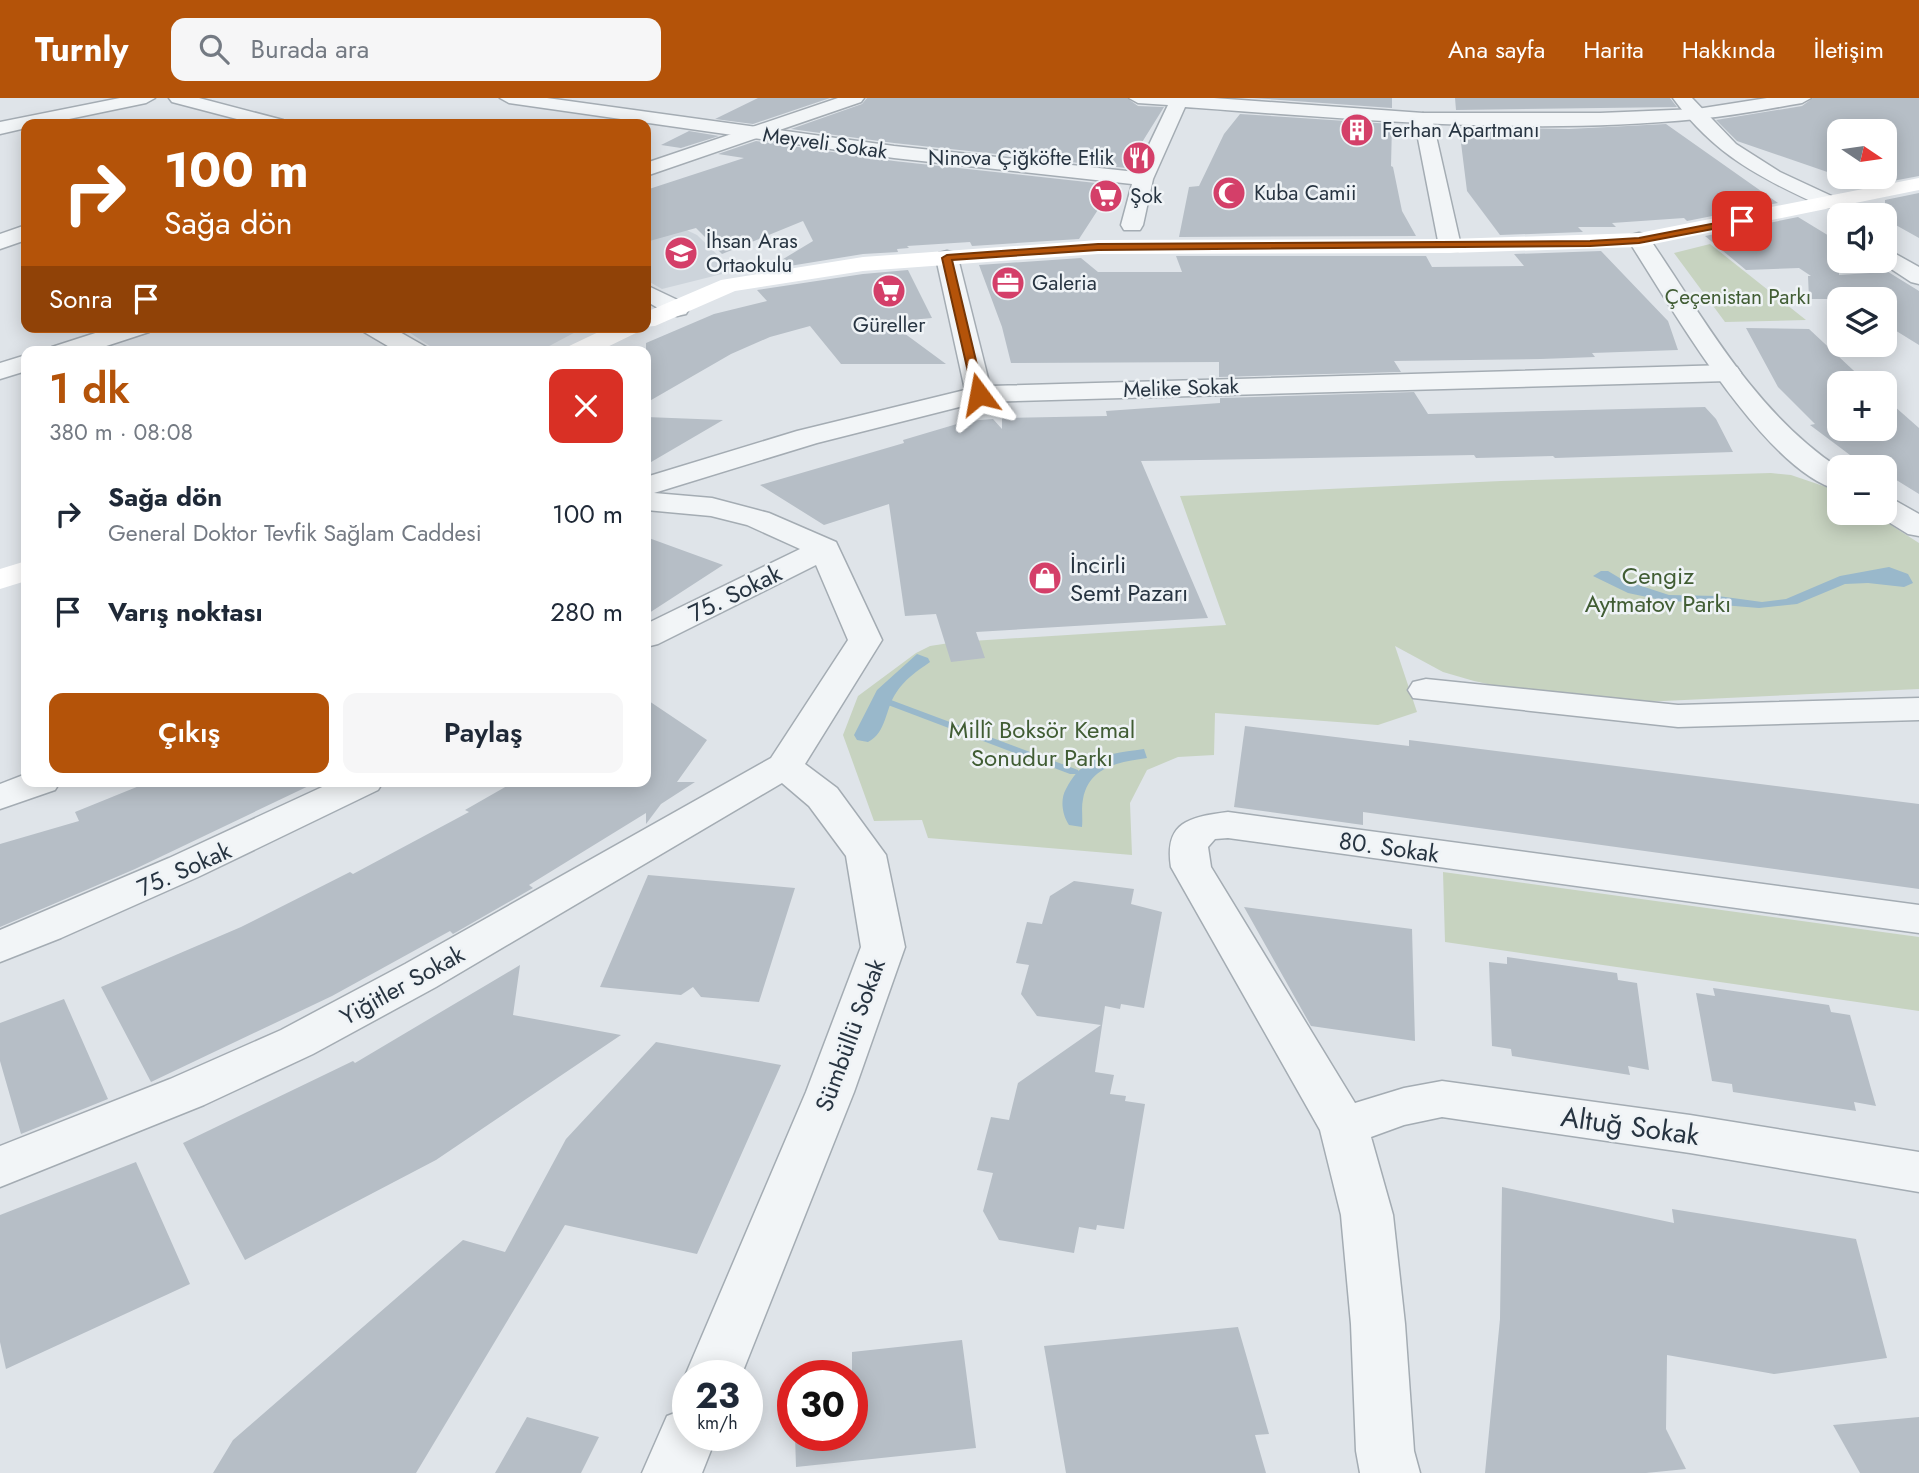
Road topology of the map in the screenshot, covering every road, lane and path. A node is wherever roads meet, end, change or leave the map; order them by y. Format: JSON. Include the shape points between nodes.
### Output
{"nodes":[{"id":1,"x":146,"y":98,"type":"edge"},
{"id":2,"x":178,"y":98,"type":"edge"},
{"id":3,"x":509,"y":98,"type":"edge"},
{"id":4,"x":855,"y":98,"type":"edge"},
{"id":5,"x":1138,"y":98,"type":"edge"},
{"id":6,"x":1682,"y":98,"type":"edge"},
{"id":7,"x":1802,"y":98,"type":"edge"},
{"id":8,"x":1180,"y":100,"type":"edge"},
{"id":9,"x":1697,"y":114,"type":"junction"},
{"id":10,"x":1423,"y":118,"type":"junction"},
{"id":11,"x":44,"y":119,"type":"edge"},
{"id":12,"x":257,"y":119,"type":"edge"},
{"id":13,"x":21,"y":124,"type":"edge"},
{"id":14,"x":0,"y":128,"type":"edge"},
{"id":15,"x":758,"y":134,"type":"junction"},
{"id":16,"x":651,"y":168,"type":"edge"},
{"id":17,"x":1143,"y":179,"type":"junction"},
{"id":18,"x":1919,"y":184,"type":"edge"},
{"id":19,"x":1823,"y":211,"type":"junction"},
{"id":20,"x":21,"y":222,"type":"edge"},
{"id":21,"x":1132,"y":225,"type":"junction"},
{"id":22,"x":1639,"y":240,"type":"junction"},
{"id":23,"x":0,"y":242,"type":"edge"},
{"id":24,"x":1163,"y":246,"type":"junction"},
{"id":25,"x":1450,"y":246,"type":"junction"},
{"id":26,"x":1098,"y":247,"type":"junction"},
{"id":27,"x":947,"y":258,"type":"junction"},
{"id":28,"x":1897,"y":263,"type":"edge"},
{"id":29,"x":1919,"y":277,"type":"edge"},
{"id":30,"x":729,"y":285,"type":"junction"},
{"id":31,"x":651,"y":298,"type":"edge"},
{"id":32,"x":651,"y":299,"type":"edge"},
{"id":33,"x":677,"y":309,"type":"junction"},
{"id":34,"x":651,"y":319,"type":"edge"},
{"id":35,"x":121,"y":333,"type":"edge"},
{"id":36,"x":384,"y":333,"type":"edge"},
{"id":37,"x":606,"y":333,"type":"edge"},
{"id":38,"x":80,"y":346,"type":"edge"},
{"id":39,"x":406,"y":346,"type":"edge"},
{"id":40,"x":586,"y":346,"type":"edge"},
{"id":41,"x":21,"y":365,"type":"edge"},
{"id":42,"x":0,"y":371,"type":"edge"},
{"id":43,"x":1728,"y":373,"type":"junction"},
{"id":44,"x":979,"y":394,"type":"junction"},
{"id":45,"x":1827,"y":474,"type":"edge"},
{"id":46,"x":651,"y":484,"type":"edge"},
{"id":47,"x":651,"y":501,"type":"edge"},
{"id":48,"x":1897,"y":514,"type":"edge"},
{"id":49,"x":1919,"y":527,"type":"edge"},
{"id":50,"x":825,"y":549,"type":"junction"},
{"id":51,"x":21,"y":573,"type":"edge"},
{"id":52,"x":0,"y":579,"type":"edge"},
{"id":53,"x":651,"y":635,"type":"edge"},
{"id":54,"x":1426,"y":690,"type":"dead end"},
{"id":55,"x":1919,"y":709,"type":"edge"},
{"id":56,"x":785,"y":766,"type":"junction"},
{"id":57,"x":27,"y":787,"type":"edge"},
{"id":58,"x":354,"y":787,"type":"edge"},
{"id":59,"x":0,"y":797,"type":"edge"},
{"id":60,"x":1919,"y":919,"type":"edge"},
{"id":61,"x":0,"y":947,"type":"edge"},
{"id":62,"x":1344,"y":1128,"type":"junction"},
{"id":63,"x":0,"y":1167,"type":"edge"},
{"id":64,"x":1919,"y":1172,"type":"edge"},
{"id":65,"x":720,"y":1360,"type":"edge"},
{"id":66,"x":681,"y":1451,"type":"edge"},
{"id":67,"x":672,"y":1473,"type":"edge"},
{"id":68,"x":1390,"y":1473,"type":"edge"}],
"edges":[{"from":1,"to":11,"type":"street"},
{"from":2,"to":12,"type":"street"},
{"from":3,"to":15,"type":"street","name":"Meyveli Sokak"},
{"from":4,"to":15,"type":"street"},
{"from":5,"to":8,"type":"street"},
{"from":6,"to":9,"type":"street"},
{"from":7,"to":9,"type":"street"},
{"from":8,"to":10,"type":"street"},
{"from":8,"to":17,"type":"street"},
{"from":9,"to":10,"type":"street","via":[[1600,119]]},
{"from":9,"to":19,"type":"street","via":[[1729,148]]},
{"from":10,"to":25,"type":"street"},
{"from":13,"to":14,"type":"street"},
{"from":15,"to":16,"type":"street"},
{"from":15,"to":17,"type":"street","name":"Meyveli Sokak"},
{"from":17,"to":21,"type":"street"},
{"from":18,"to":19,"type":"main road"},
{"from":19,"to":22,"type":"main road"},
{"from":20,"to":23,"type":"street"},
{"from":21,"to":24,"type":"street"},
{"from":21,"to":26,"type":"street"},
{"from":22,"to":25,"type":"main road"},
{"from":22,"to":43,"type":"street"},
{"from":24,"to":25,"type":"main road"},
{"from":24,"to":26,"type":"main road"},
{"from":26,"to":27,"type":"main road"},
{"from":27,"to":30,"type":"main road","via":[[850,266]]},
{"from":27,"to":44,"type":"street"},
{"from":28,"to":29,"type":"street"},
{"from":30,"to":31,"type":"main road"},
{"from":30,"to":33,"type":"main road"},
{"from":32,"to":33,"type":"street"},
{"from":33,"to":34,"type":"main road"},
{"from":35,"to":38,"type":"street"},
{"from":36,"to":39,"type":"street"},
{"from":37,"to":40,"type":"main road"},
{"from":41,"to":42,"type":"street"},
{"from":43,"to":44,"type":"street","name":"Melike Sokak"},
{"from":43,"to":45,"type":"street","via":[[1759,415],[1811,465]]},
{"from":44,"to":46,"type":"street","name":"Melike Sokak","via":[[807,437]]},
{"from":47,"to":50,"type":"street","via":[[712,507],[758,519]]},
{"from":48,"to":49,"type":"street"},
{"from":50,"to":53,"type":"street","name":"75. Sokak"},
{"from":50,"to":56,"type":"street","via":[[865,640]]},
{"from":51,"to":52,"type":"main road"},
{"from":54,"to":55,"type":"street","via":[[1678,716]]},
{"from":56,"to":63,"type":"street","name":"Yiğitler Sokak","via":[[434,969],[295,1043]]},
{"from":56,"to":65,"type":"street","name":"Sümbüllü Sokak","via":[[823,797],[866,855],[883,947],[830,1092]]},
{"from":57,"to":59,"type":"street"},
{"from":58,"to":61,"type":"street","name":"75. Sokak","via":[[238,845]]},
{"from":60,"to":62,"type":"street","name":"80. Sokak","via":[[1228,825],[1205,828],[1192,836],[1188,847],[1191,867]]},
{"from":62,"to":64,"type":"street","name":"Altuğ Sokak","via":[[1382,1111],[1442,1099]]},
{"from":62,"to":68,"type":"street","via":[[1367,1215]]},
{"from":66,"to":67,"type":"street"}]}
